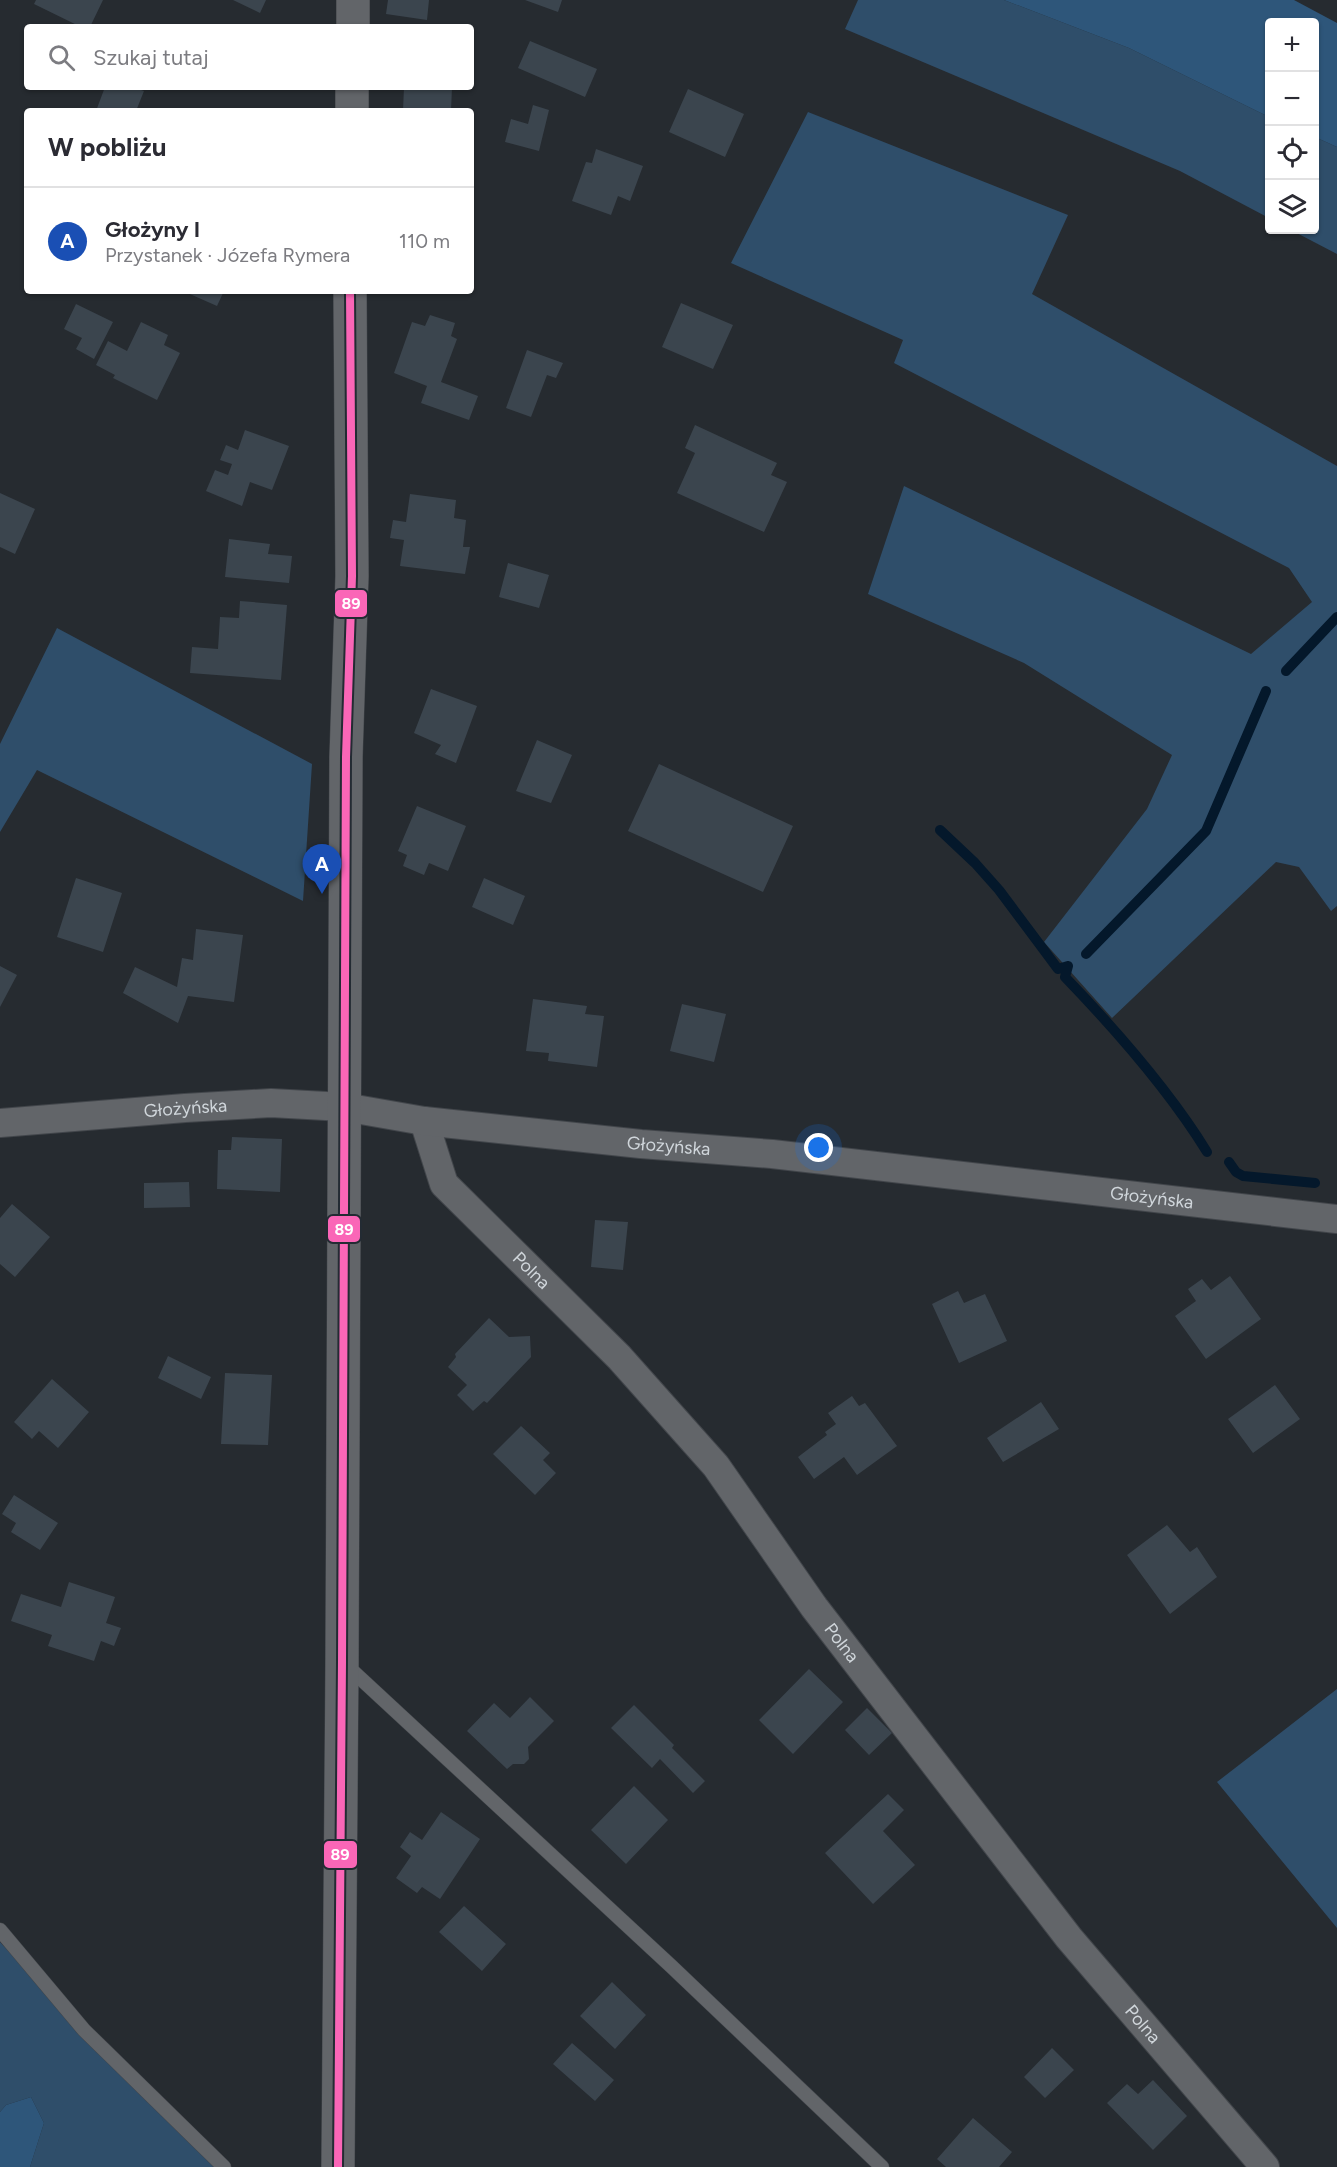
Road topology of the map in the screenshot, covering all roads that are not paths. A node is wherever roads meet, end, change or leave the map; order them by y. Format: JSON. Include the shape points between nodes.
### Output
{"nodes":[{"id":1,"x":353,"y":0,"type":"edge"},
{"id":2,"x":352,"y":24,"type":"edge"},
{"id":3,"x":352,"y":90,"type":"edge"},
{"id":4,"x":352,"y":108,"type":"edge"},
{"id":5,"x":350,"y":294,"type":"edge"},
{"id":6,"x":344,"y":1107,"type":"junction"},
{"id":7,"x":424,"y":1121,"type":"junction"},
{"id":8,"x":0,"y":1123,"type":"edge"},
{"id":9,"x":1337,"y":1219,"type":"edge"},
{"id":10,"x":342,"y":1662,"type":"junction"},
{"id":11,"x":0,"y":1930,"type":"edge"},
{"id":12,"x":225,"y":2167,"type":"edge"},
{"id":13,"x":338,"y":2167,"type":"edge"},
{"id":14,"x":882,"y":2167,"type":"edge"},
{"id":15,"x":1265,"y":2167,"type":"edge"}],
"edges":[{"from":1,"to":2,"type":"street"},
{"from":3,"to":4,"type":"street"},
{"from":5,"to":6,"type":"street","via":[[352,576],[346,757]]},
{"from":6,"to":7,"type":"street","name":"Głożyńska"},
{"from":6,"to":8,"type":"street","name":"Głożyńska","via":[[271,1103]]},
{"from":6,"to":10,"type":"street"},
{"from":7,"to":9,"type":"street","name":"Głożyńska","via":[[772,1154]]},
{"from":7,"to":15,"type":"street","name":"Polna","via":[[444,1184],[620,1357],[716,1466],[814,1607],[1069,1938]]},
{"from":10,"to":13,"type":"street"},
{"from":10,"to":14,"type":"lane"},
{"from":11,"to":12,"type":"lane","via":[[84,2030]]}]}
